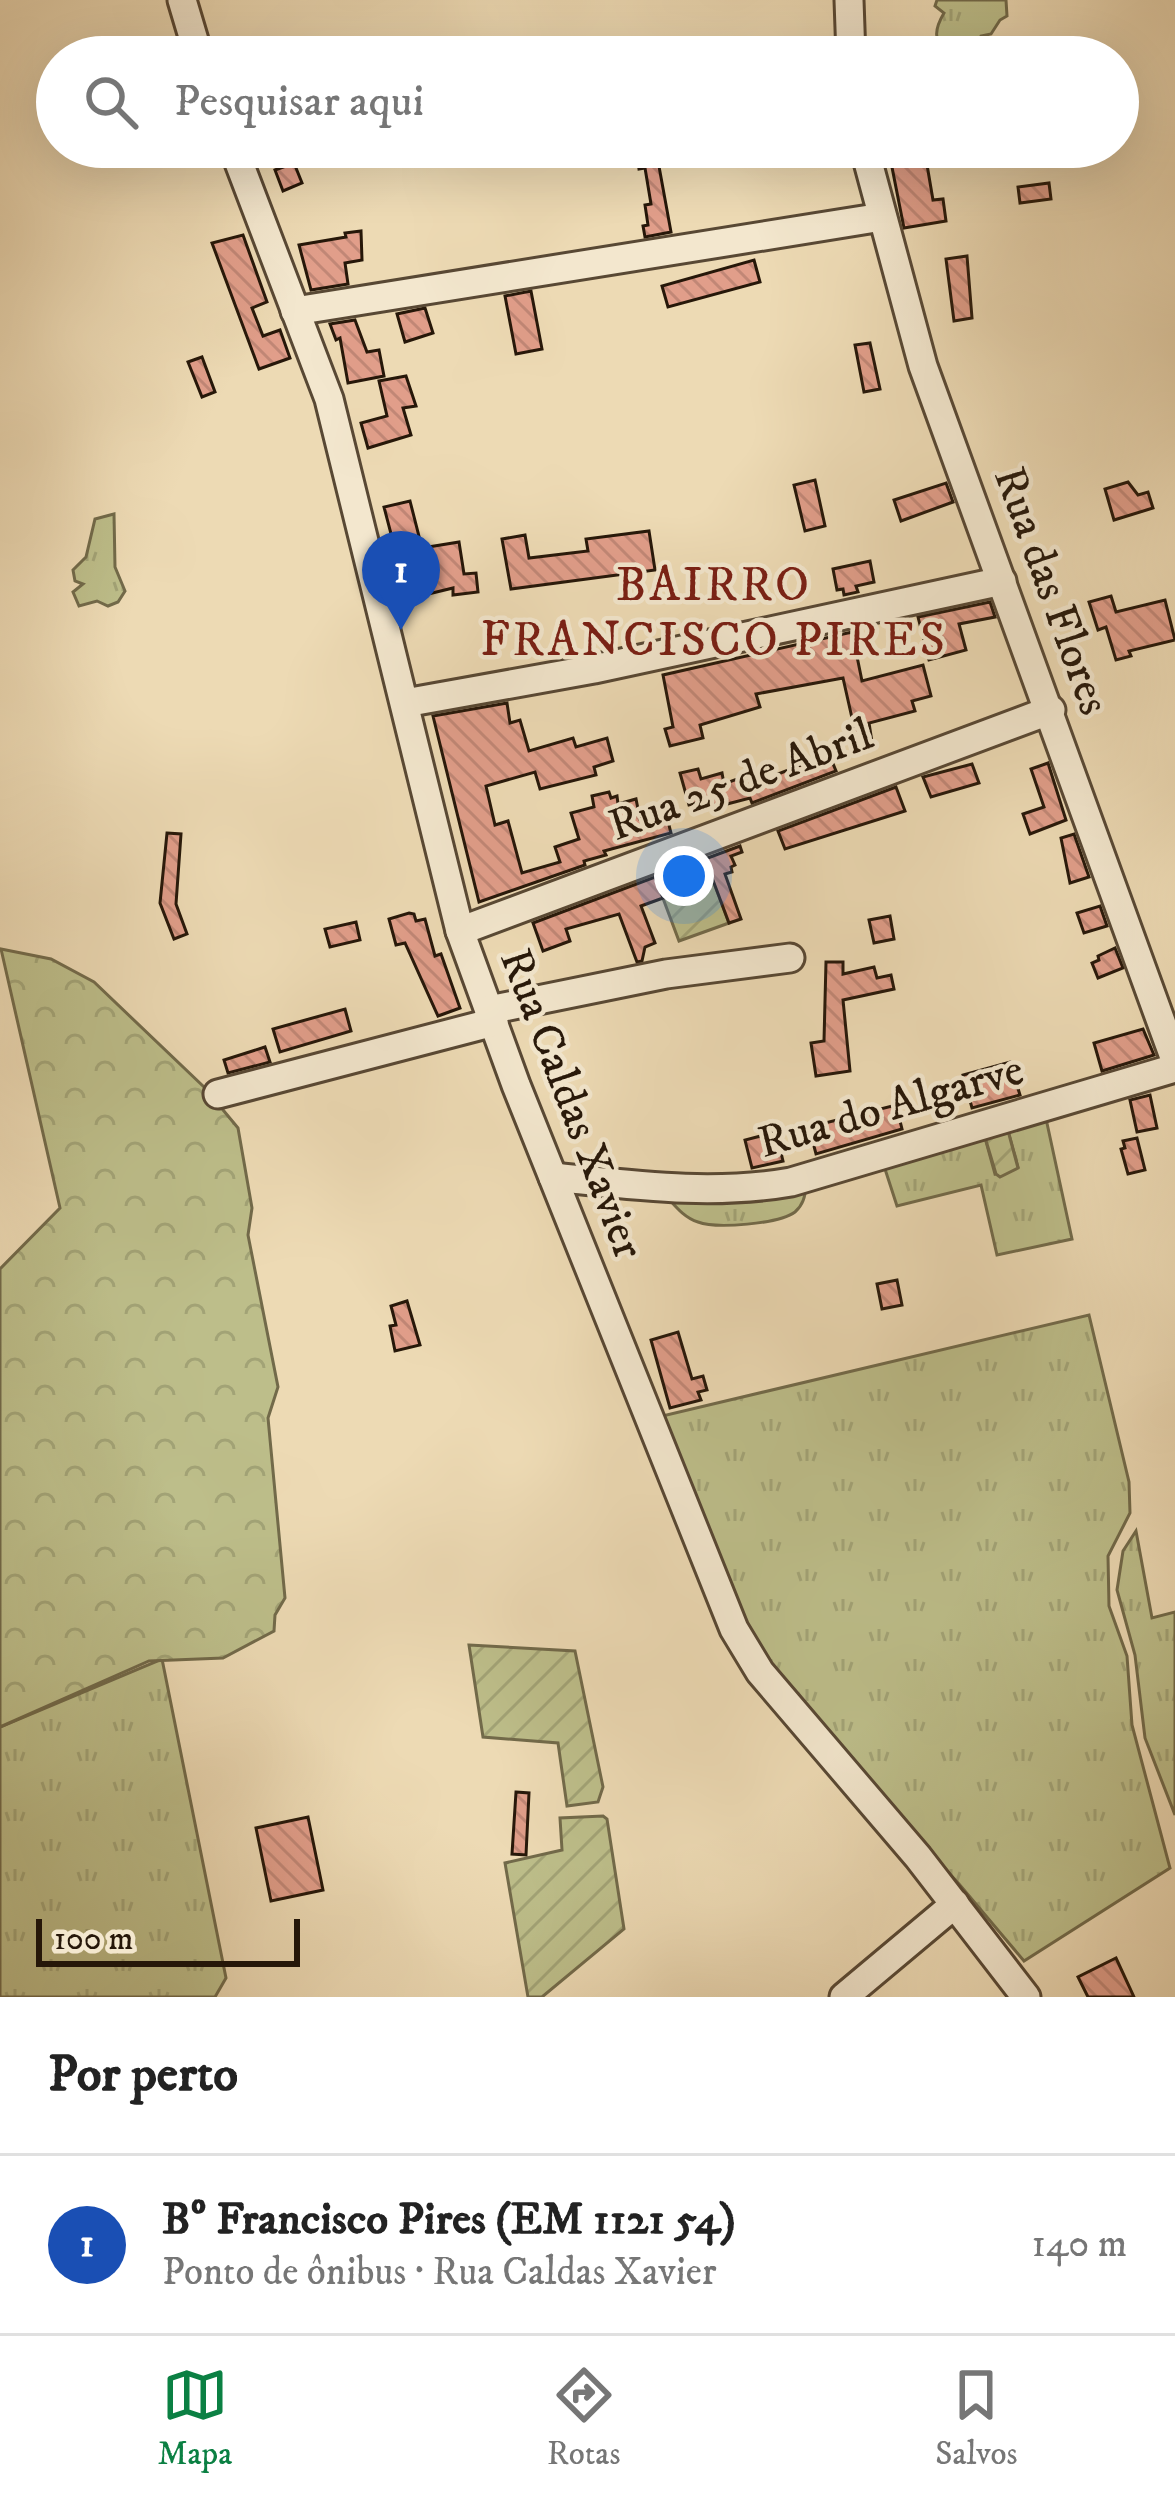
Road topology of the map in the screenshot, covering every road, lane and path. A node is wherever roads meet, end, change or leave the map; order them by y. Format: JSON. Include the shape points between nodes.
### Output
{"nodes":[{"id":1,"x":182,"y":0,"type":"edge"},
{"id":2,"x":849,"y":0,"type":"edge"},
{"id":3,"x":193,"y":36,"type":"edge"},
{"id":4,"x":850,"y":36,"type":"edge"},
{"id":5,"x":241,"y":168,"type":"edge"},
{"id":6,"x":869,"y":168,"type":"edge"},
{"id":7,"x":882,"y":217,"type":"junction"},
{"id":8,"x":296,"y":311,"type":"junction"},
{"id":9,"x":1002,"y":581,"type":"junction"},
{"id":10,"x":405,"y":704,"type":"junction"},
{"id":11,"x":1051,"y":710,"type":"junction"},
{"id":12,"x":460,"y":931,"type":"junction"},
{"id":13,"x":790,"y":958,"type":"dead end"},
{"id":14,"x":491,"y":1016,"type":"junction"},
{"id":15,"x":1175,"y":1064,"type":"edge"},
{"id":16,"x":218,"y":1094,"type":"dead end"},
{"id":17,"x":553,"y":1177,"type":"junction"},
{"id":18,"x":955,"y":1904,"type":"junction"},
{"id":19,"x":844,"y":1997,"type":"edge"},
{"id":20,"x":1026,"y":1997,"type":"edge"}],
"edges":[{"from":1,"to":3,"type":"street"},
{"from":2,"to":4,"type":"street"},
{"from":5,"to":8,"type":"street","name":"Rua Caldas Xavier"},
{"from":6,"to":7,"type":"street","name":"Rua das Flores"},
{"from":7,"to":8,"type":"street"},
{"from":7,"to":9,"type":"street","name":"Rua das Flores","via":[[923,366]]},
{"from":8,"to":10,"type":"street","name":"Rua Caldas Xavier","via":[[329,399]]},
{"from":9,"to":10,"type":"street"},
{"from":9,"to":11,"type":"street","name":"Rua das Flores"},
{"from":10,"to":12,"type":"street","name":"Rua Caldas Xavier"},
{"from":11,"to":12,"type":"street","name":"Rua 25 de Abril"},
{"from":11,"to":15,"type":"street","name":"Rua das Flores"},
{"from":12,"to":14,"type":"street","name":"Rua Caldas Xavier"},
{"from":13,"to":14,"type":"street","via":[[666,974]]},
{"from":14,"to":16,"type":"street"},
{"from":14,"to":17,"type":"street","name":"Rua Caldas Xavier"},
{"from":15,"to":17,"type":"street","name":"Rua do Algarve","via":[[791,1183],[690,1190]]},
{"from":17,"to":18,"type":"street","name":"Rua Caldas Xavier","via":[[734,1629],[760,1672]]},
{"from":18,"to":19,"type":"street"},
{"from":18,"to":20,"type":"street","name":"Rua Caldas Xavier"}]}
